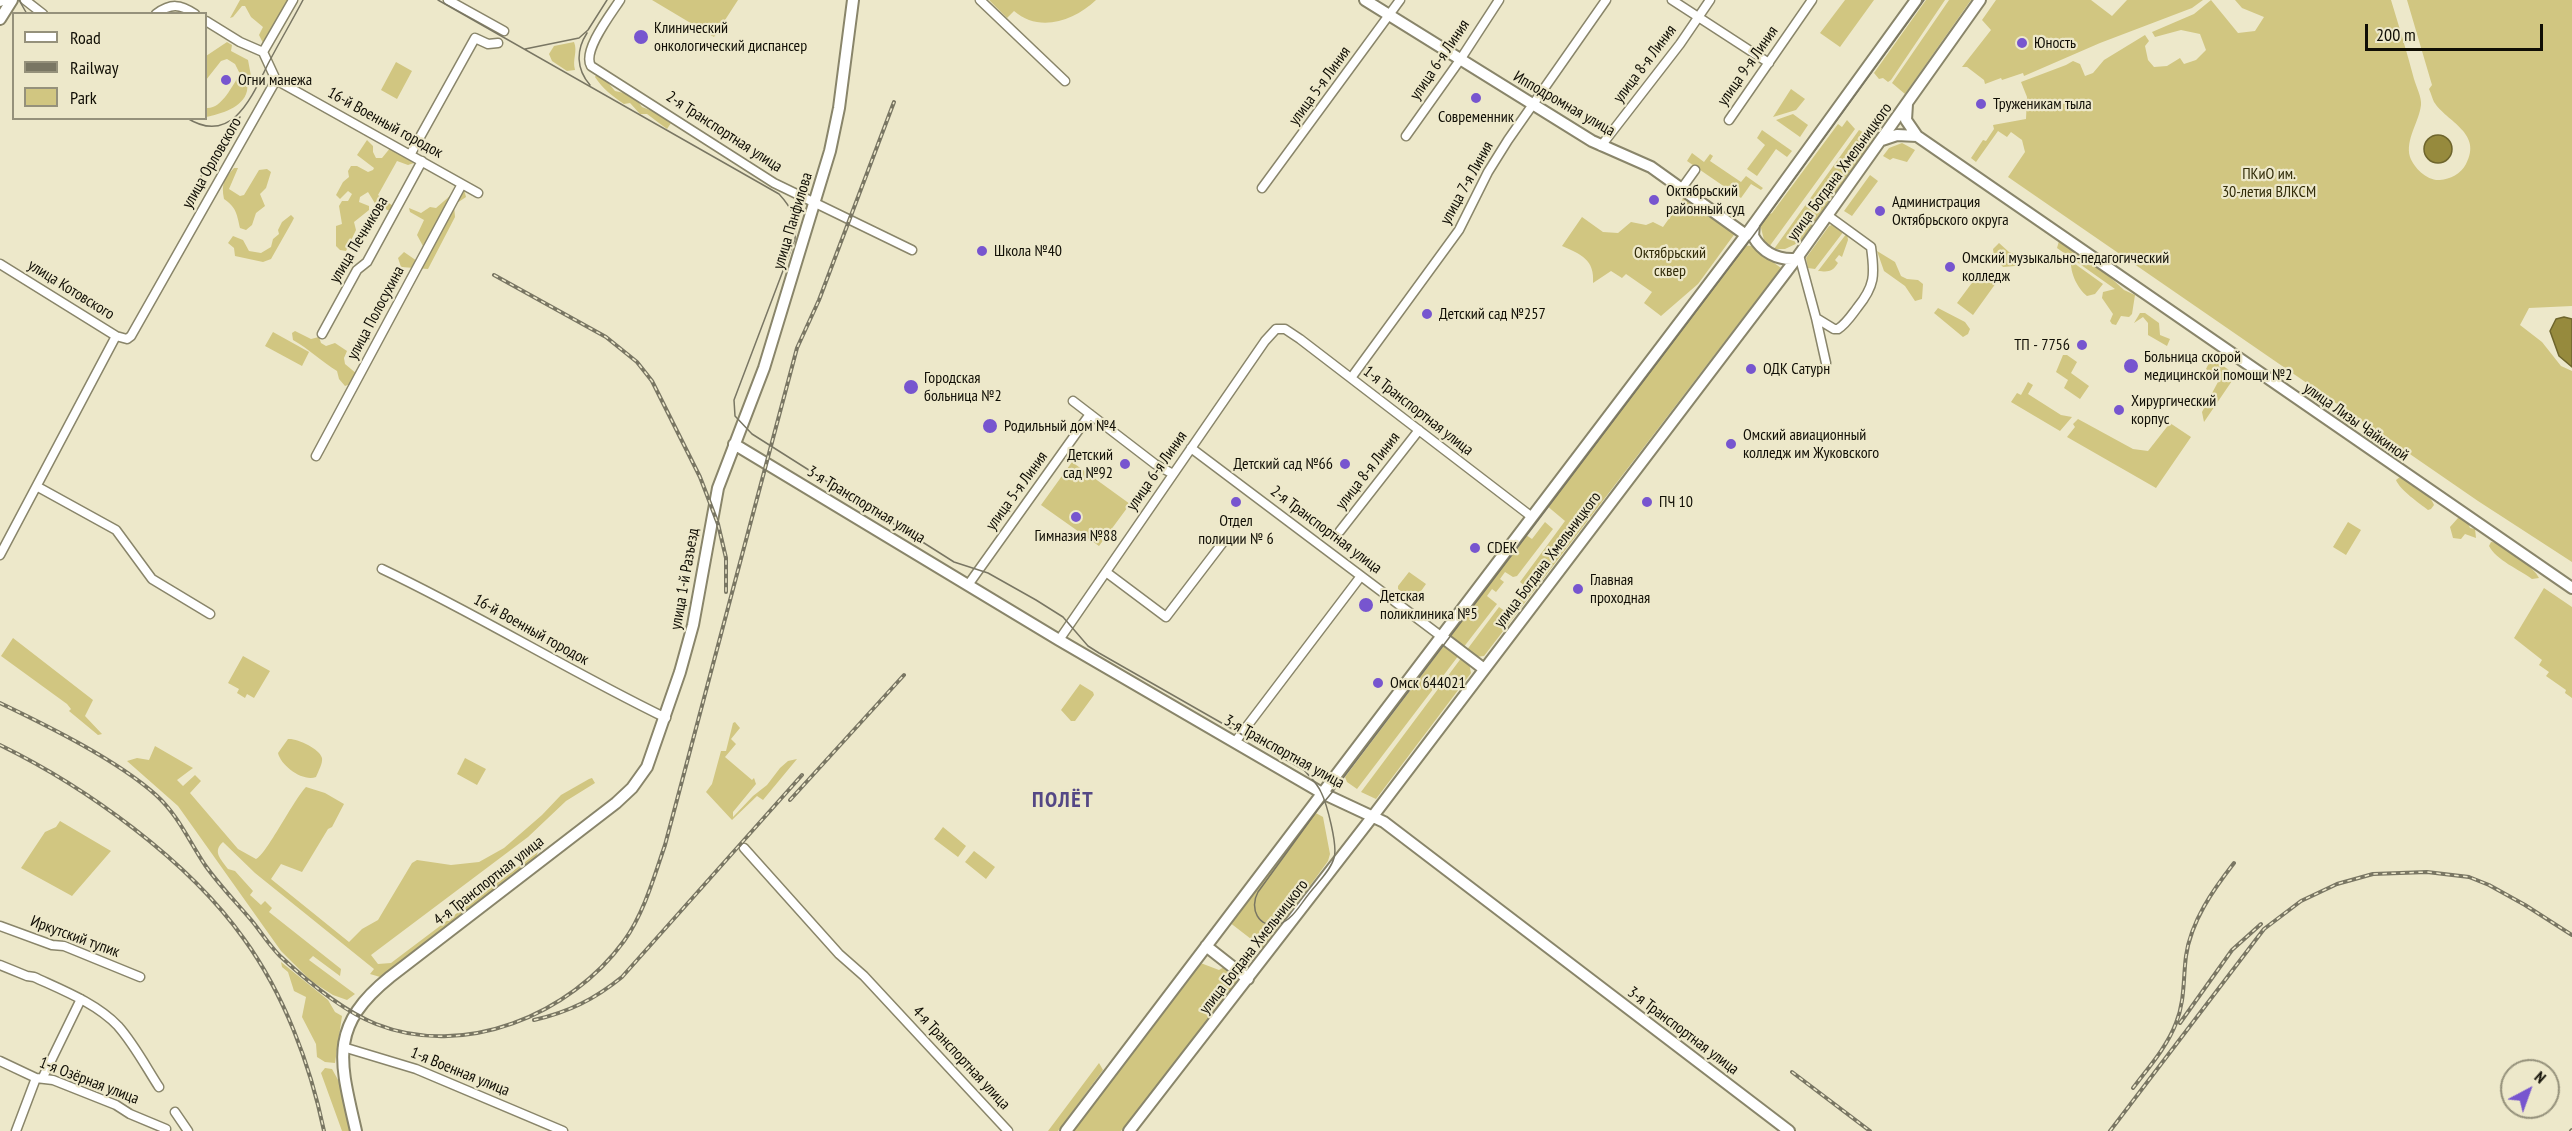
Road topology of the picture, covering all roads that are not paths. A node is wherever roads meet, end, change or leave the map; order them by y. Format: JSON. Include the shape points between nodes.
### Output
{"nodes":[{"id":1,"x":12,"y":0,"type":"edge"},
{"id":2,"x":25,"y":0,"type":"edge"},
{"id":3,"x":293,"y":0,"type":"edge"},
{"id":4,"x":448,"y":0,"type":"edge"},
{"id":5,"x":620,"y":0,"type":"edge"},
{"id":6,"x":853,"y":0,"type":"edge"},
{"id":7,"x":980,"y":0,"type":"edge"},
{"id":8,"x":1365,"y":0,"type":"edge"},
{"id":9,"x":1401,"y":0,"type":"edge"},
{"id":10,"x":1499,"y":0,"type":"edge"},
{"id":11,"x":1606,"y":0,"type":"edge"},
{"id":12,"x":1672,"y":0,"type":"edge"},
{"id":13,"x":1710,"y":0,"type":"edge"},
{"id":14,"x":1812,"y":0,"type":"edge"},
{"id":15,"x":1916,"y":0,"type":"edge"},
{"id":16,"x":1980,"y":1,"type":"edge"},
{"id":17,"x":40,"y":12,"type":"edge"},
{"id":18,"x":158,"y":12,"type":"edge"},
{"id":19,"x":191,"y":12,"type":"edge"},
{"id":20,"x":1390,"y":15,"type":"junction"},
{"id":21,"x":1699,"y":16,"type":"junction"},
{"id":22,"x":0,"y":19,"type":"edge"},
{"id":23,"x":207,"y":22,"type":"edge"},
{"id":24,"x":504,"y":32,"type":"dead end"},
{"id":25,"x":498,"y":43,"type":"dead end"},
{"id":26,"x":263,"y":52,"type":"junction"},
{"id":27,"x":1460,"y":60,"type":"junction"},
{"id":28,"x":1769,"y":63,"type":"junction"},
{"id":29,"x":276,"y":80,"type":"junction"},
{"id":30,"x":1065,"y":81,"type":"dead end"},
{"id":31,"x":1908,"y":104,"type":"junction"},
{"id":32,"x":1533,"y":105,"type":"junction"},
{"id":33,"x":1729,"y":120,"type":"dead end"},
{"id":34,"x":1406,"y":136,"type":"dead end"},
{"id":35,"x":1917,"y":136,"type":"junction"},
{"id":36,"x":1880,"y":141,"type":"junction"},
{"id":37,"x":1601,"y":146,"type":"junction"},
{"id":38,"x":410,"y":154,"type":"junction"},
{"id":39,"x":422,"y":161,"type":"junction"},
{"id":40,"x":1695,"y":170,"type":"dead end"},
{"id":41,"x":462,"y":184,"type":"junction"},
{"id":42,"x":1263,"y":188,"type":"dead end"},
{"id":43,"x":1682,"y":188,"type":"junction"},
{"id":44,"x":478,"y":193,"type":"dead end"},
{"id":45,"x":814,"y":204,"type":"junction"},
{"id":46,"x":1827,"y":215,"type":"junction"},
{"id":47,"x":1754,"y":224,"type":"junction"},
{"id":48,"x":1746,"y":235,"type":"junction"},
{"id":49,"x":912,"y":250,"type":"dead end"},
{"id":50,"x":1797,"y":257,"type":"junction"},
{"id":51,"x":0,"y":264,"type":"edge"},
{"id":52,"x":1803,"y":272,"type":"junction"},
{"id":53,"x":1784,"y":274,"type":"junction"},
{"id":54,"x":1816,"y":318,"type":"junction"},
{"id":55,"x":1285,"y":329,"type":"joint"},
{"id":56,"x":322,"y":334,"type":"dead end"},
{"id":57,"x":116,"y":336,"type":"junction"},
{"id":58,"x":127,"y":339,"type":"joint"},
{"id":59,"x":1826,"y":363,"type":"dead end"},
{"id":60,"x":1351,"y":378,"type":"junction"},
{"id":61,"x":1073,"y":401,"type":"dead end"},
{"id":62,"x":1090,"y":414,"type":"junction"},
{"id":63,"x":1419,"y":430,"type":"junction"},
{"id":64,"x":734,"y":444,"type":"junction"},
{"id":65,"x":1191,"y":448,"type":"junction"},
{"id":66,"x":316,"y":456,"type":"dead end"},
{"id":67,"x":1173,"y":474,"type":"junction"},
{"id":68,"x":38,"y":487,"type":"junction"},
{"id":69,"x":1532,"y":517,"type":"junction"},
{"id":70,"x":1340,"y":531,"type":"dead end"},
{"id":71,"x":1224,"y":541,"type":"dead end"},
{"id":72,"x":0,"y":555,"type":"edge"},
{"id":73,"x":382,"y":569,"type":"dead end"},
{"id":74,"x":1106,"y":572,"type":"junction"},
{"id":75,"x":1361,"y":576,"type":"junction"},
{"id":76,"x":968,"y":585,"type":"junction"},
{"id":77,"x":2572,"y":588,"type":"edge"},
{"id":78,"x":210,"y":614,"type":"dead end"},
{"id":79,"x":1442,"y":637,"type":"junction"},
{"id":80,"x":1059,"y":640,"type":"junction"},
{"id":81,"x":1484,"y":669,"type":"junction"},
{"id":82,"x":666,"y":718,"type":"junction"},
{"id":83,"x":1235,"y":742,"type":"junction"},
{"id":84,"x":1322,"y":793,"type":"junction"},
{"id":85,"x":1373,"y":816,"type":"junction"},
{"id":86,"x":744,"y":848,"type":"dead end"},
{"id":87,"x":0,"y":926,"type":"edge"},
{"id":88,"x":1206,"y":946,"type":"junction"},
{"id":89,"x":0,"y":965,"type":"edge"},
{"id":90,"x":140,"y":977,"type":"dead end"},
{"id":91,"x":1248,"y":979,"type":"junction"},
{"id":92,"x":81,"y":999,"type":"junction"},
{"id":93,"x":343,"y":1047,"type":"junction"},
{"id":94,"x":0,"y":1061,"type":"edge"},
{"id":95,"x":40,"y":1077,"type":"junction"},
{"id":96,"x":159,"y":1088,"type":"dead end"},
{"id":97,"x":175,"y":1112,"type":"dead end"},
{"id":98,"x":166,"y":1129,"type":"dead end"},
{"id":99,"x":16,"y":1131,"type":"edge"},
{"id":100,"x":188,"y":1131,"type":"edge"},
{"id":101,"x":356,"y":1131,"type":"edge"},
{"id":102,"x":563,"y":1131,"type":"edge"},
{"id":103,"x":1008,"y":1131,"type":"edge"},
{"id":104,"x":1066,"y":1131,"type":"edge"},
{"id":105,"x":1129,"y":1131,"type":"edge"},
{"id":106,"x":1789,"y":1131,"type":"edge"}],
"edges":[{"from":1,"to":22,"type":"main road"},
{"from":2,"to":17,"type":"street"},
{"from":3,"to":26,"type":"street"},
{"from":4,"to":24,"type":"street"},
{"from":5,"to":45,"type":"street","name":"2-я Транспортная улица","via":[[589,52],[589,62],[726,153]]},
{"from":6,"to":45,"type":"main road","name":"улица Панфилова","via":[[839,108]]},
{"from":7,"to":30,"type":"street"},
{"from":8,"to":20,"type":"main road","name":"Ипподромная улица"},
{"from":9,"to":20,"type":"street","name":"улица 5-я Линия"},
{"from":10,"to":27,"type":"street","name":"улица 6-я Линия"},
{"from":11,"to":32,"type":"street","name":"улица 7-я Линия"},
{"from":12,"to":21,"type":"street"},
{"from":13,"to":21,"type":"street","name":"улица 8-я Линия"},
{"from":14,"to":28,"type":"street","name":"улица 9-я Линия"},
{"from":15,"to":47,"type":"main road"},
{"from":16,"to":31,"type":"main road","name":"улица Богдана Хмельницкого"},
{"from":18,"to":19,"type":"street","via":[[176,4]]},
{"from":20,"to":27,"type":"main road","name":"Ипподромная улица"},
{"from":20,"to":42,"type":"street","name":"улица 5-я Линия"},
{"from":21,"to":28,"type":"street"},
{"from":21,"to":37,"type":"street","name":"улица 8-я Линия"},
{"from":23,"to":26,"type":"street"},
{"from":25,"to":38,"type":"street","via":[[488,44],[475,38]]},
{"from":26,"to":29,"type":"street"},
{"from":27,"to":32,"type":"main road","name":"Ипподромная улица"},
{"from":27,"to":34,"type":"street","name":"улица 6-я Линия"},
{"from":28,"to":33,"type":"street","name":"улица 9-я Линия"},
{"from":29,"to":38,"type":"street","name":"16-й Военный городок"},
{"from":29,"to":58,"type":"street","name":"улица Орловского","via":[[135,332]]},
{"from":31,"to":35,"type":"main road","via":[[1906,120]]},
{"from":31,"to":36,"type":"main road","name":"улица Богдана Хмельницкого"},
{"from":32,"to":37,"type":"main road","name":"Ипподромная улица"},
{"from":32,"to":60,"type":"street","name":"улица 7-я Линия","via":[[1488,172],[1459,230]]},
{"from":35,"to":36,"type":"main road","via":[[1897,135]]},
{"from":35,"to":77,"type":"main road","name":"улица Лизы Чайкиной"},
{"from":36,"to":46,"type":"main road","name":"улица Богдана Хмельницкого"},
{"from":37,"to":43,"type":"main road","name":"Ипподромная улица","via":[[1651,167]]},
{"from":38,"to":39,"type":"street","name":"16-й Военный городок"},
{"from":39,"to":41,"type":"street","name":"16-й Военный городок"},
{"from":39,"to":56,"type":"street","name":"улица Печникова"},
{"from":40,"to":43,"type":"street"},
{"from":41,"to":44,"type":"street","name":"16-й Военный городок"},
{"from":41,"to":66,"type":"street","name":"улица Полосухина"},
{"from":43,"to":48,"type":"main road","name":"Ипподромная улица"},
{"from":45,"to":49,"type":"street","name":"2-я Транспортная улица"},
{"from":45,"to":64,"type":"main road","name":"улица Панфилова","via":[[764,368]]},
{"from":46,"to":50,"type":"main road","name":"улица Богдана Хмельницкого"},
{"from":46,"to":54,"type":"street","via":[[1871,247],[1873,278],[1871,290],[1843,326],[1834,329]]},
{"from":47,"to":48,"type":"main road"},
{"from":47,"to":50,"type":"main road","via":[[1753,236],[1760,246],[1777,258]]},
{"from":48,"to":69,"type":"main road"},
{"from":50,"to":52,"type":"street"},
{"from":50,"to":53,"type":"main road","name":"улица Богдана Хмельницкого"},
{"from":51,"to":57,"type":"street","name":"улица Котовского"},
{"from":52,"to":53,"type":"street"},
{"from":52,"to":54,"type":"street"},
{"from":53,"to":81,"type":"main road","name":"улица Богдана Хмельницкого"},
{"from":54,"to":59,"type":"street"},
{"from":55,"to":60,"type":"street","name":"1-я Транспортная улица"},
{"from":55,"to":65,"type":"street","name":"улица 6-я Линия","via":[[1272,332]]},
{"from":57,"to":58,"type":"street","name":"улица Котовского"},
{"from":57,"to":68,"type":"street"},
{"from":60,"to":63,"type":"street","name":"1-я Транспортная улица"},
{"from":61,"to":62,"type":"street"},
{"from":62,"to":67,"type":"street","via":[[1155,465]]},
{"from":62,"to":76,"type":"street","name":"улица 5-я Линия"},
{"from":63,"to":69,"type":"street","name":"1-я Транспортная улица"},
{"from":63,"to":70,"type":"street","name":"улица 8-я Линия"},
{"from":64,"to":76,"type":"main road","name":"3-я Транспортная улица"},
{"from":64,"to":82,"type":"main road","name":"улица 1-й Разъезд","via":[[715,499],[691,633]]},
{"from":65,"to":67,"type":"street","name":"улица 6-я Линия"},
{"from":65,"to":75,"type":"street","name":"2-я Транспортная улица"},
{"from":67,"to":74,"type":"street","name":"улица 6-я Линия"},
{"from":68,"to":72,"type":"street"},
{"from":68,"to":78,"type":"street","via":[[116,530],[152,579]]},
{"from":69,"to":79,"type":"main road"},
{"from":71,"to":74,"type":"street","via":[[1166,617]]},
{"from":73,"to":82,"type":"street","name":"16-й Военный городок"},
{"from":74,"to":80,"type":"street","name":"улица 6-я Линия"},
{"from":75,"to":79,"type":"street","name":"2-я Транспортная улица"},
{"from":75,"to":83,"type":"street"},
{"from":76,"to":80,"type":"main road","name":"3-я Транспортная улица"},
{"from":79,"to":81,"type":"main road"},
{"from":79,"to":84,"type":"main road"},
{"from":80,"to":83,"type":"main road","name":"3-я Транспортная улица"},
{"from":81,"to":85,"type":"main road","name":"улица Богдана Хмельницкого"},
{"from":82,"to":93,"type":"main road","name":"4-я Транспортная улица","via":[[647,767],[625,795],[379,986],[355,1013]]},
{"from":83,"to":84,"type":"main road","name":"3-я Транспортная улица"},
{"from":84,"to":85,"type":"main road","name":"3-я Транспортная улица"},
{"from":84,"to":88,"type":"main road"},
{"from":85,"to":91,"type":"main road","name":"улица Богдана Хмельницкого"},
{"from":85,"to":106,"type":"main road","name":"3-я Транспортная улица"},
{"from":86,"to":103,"type":"street","name":"4-я Транспортная улица"},
{"from":87,"to":90,"type":"street","name":"Иркутский тупик","via":[[64,946]]},
{"from":88,"to":91,"type":"main road"},
{"from":88,"to":104,"type":"main road"},
{"from":89,"to":92,"type":"street"},
{"from":91,"to":105,"type":"main road","name":"улица Богдана Хмельницкого"},
{"from":92,"to":95,"type":"street"},
{"from":92,"to":96,"type":"street","via":[[118,1027]]},
{"from":93,"to":101,"type":"main road","name":"4-я Транспортная улица","via":[[343,1071]]},
{"from":93,"to":102,"type":"street","name":"1-я Военная улица","via":[[416,1069]]},
{"from":94,"to":95,"type":"street","name":"1-я Озёрная улица"},
{"from":95,"to":98,"type":"street","name":"1-я Озёрная улица","via":[[116,1105]]},
{"from":95,"to":99,"type":"street"},
{"from":97,"to":100,"type":"street"}]}
